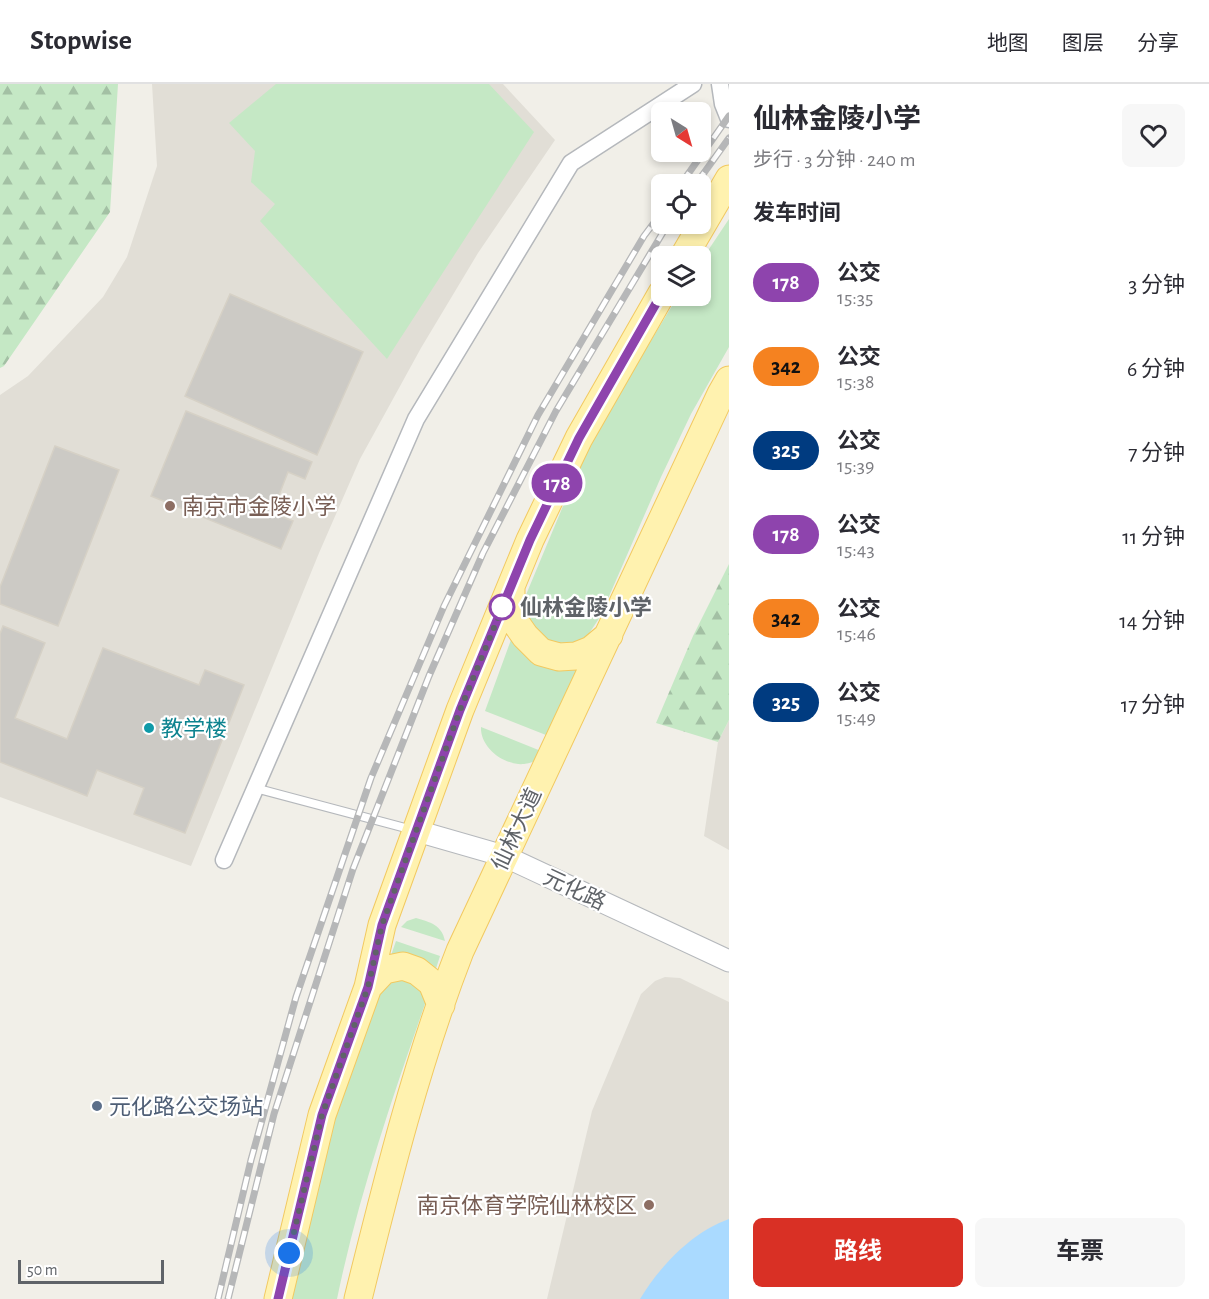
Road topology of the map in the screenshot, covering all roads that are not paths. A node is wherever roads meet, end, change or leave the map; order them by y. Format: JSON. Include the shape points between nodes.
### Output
{"nodes":[{"id":1,"x":693,"y":84,"type":"edge"},
{"id":2,"x":720,"y":84,"type":"edge"},
{"id":3,"x":729,"y":120,"type":"edge"},
{"id":4,"x":729,"y":179,"type":"edge"},
{"id":5,"x":690,"y":246,"type":"edge"},
{"id":6,"x":655,"y":306,"type":"edge"},
{"id":7,"x":729,"y":380,"type":"edge"},
{"id":8,"x":512,"y":585,"type":"junction"},
{"id":9,"x":609,"y":635,"type":"junction"},
{"id":10,"x":255,"y":788,"type":"junction"},
{"id":11,"x":417,"y":831,"type":"junction"},
{"id":12,"x":504,"y":856,"type":"junction"},
{"id":13,"x":224,"y":860,"type":"dead end"},
{"id":14,"x":729,"y":961,"type":"edge"},
{"id":15,"x":368,"y":987,"type":"junction"},
{"id":16,"x":441,"y":1005,"type":"junction"},
{"id":17,"x":278,"y":1299,"type":"edge"},
{"id":18,"x":358,"y":1299,"type":"edge"}],
"edges":[{"from":1,"to":10,"type":"street","via":[[571,163],[416,419]]},
{"from":2,"to":3,"type":"street"},
{"from":4,"to":5,"type":"main road"},
{"from":6,"to":8,"type":"main road","via":[[579,438]]},
{"from":7,"to":9,"type":"main road","name":"仙林大道"},
{"from":8,"to":9,"type":"main road","via":[[511,616],[541,652],[576,656]]},
{"from":8,"to":11,"type":"main road","via":[[460,710]]},
{"from":9,"to":12,"type":"main road","name":"仙林大道"},
{"from":10,"to":11,"type":"lane"},
{"from":10,"to":13,"type":"street"},
{"from":11,"to":12,"type":"street","name":"元化路"},
{"from":11,"to":15,"type":"main road","via":[[382,925]]},
{"from":12,"to":14,"type":"street","name":"元化路"},
{"from":12,"to":16,"type":"main road","name":"仙林大道","via":[[460,951]]},
{"from":15,"to":16,"type":"main road","via":[[384,970],[403,966],[417,970],[432,983]]},
{"from":15,"to":17,"type":"main road","via":[[322,1115]]},
{"from":16,"to":18,"type":"main road","name":"仙林大道","via":[[399,1135]]}]}
